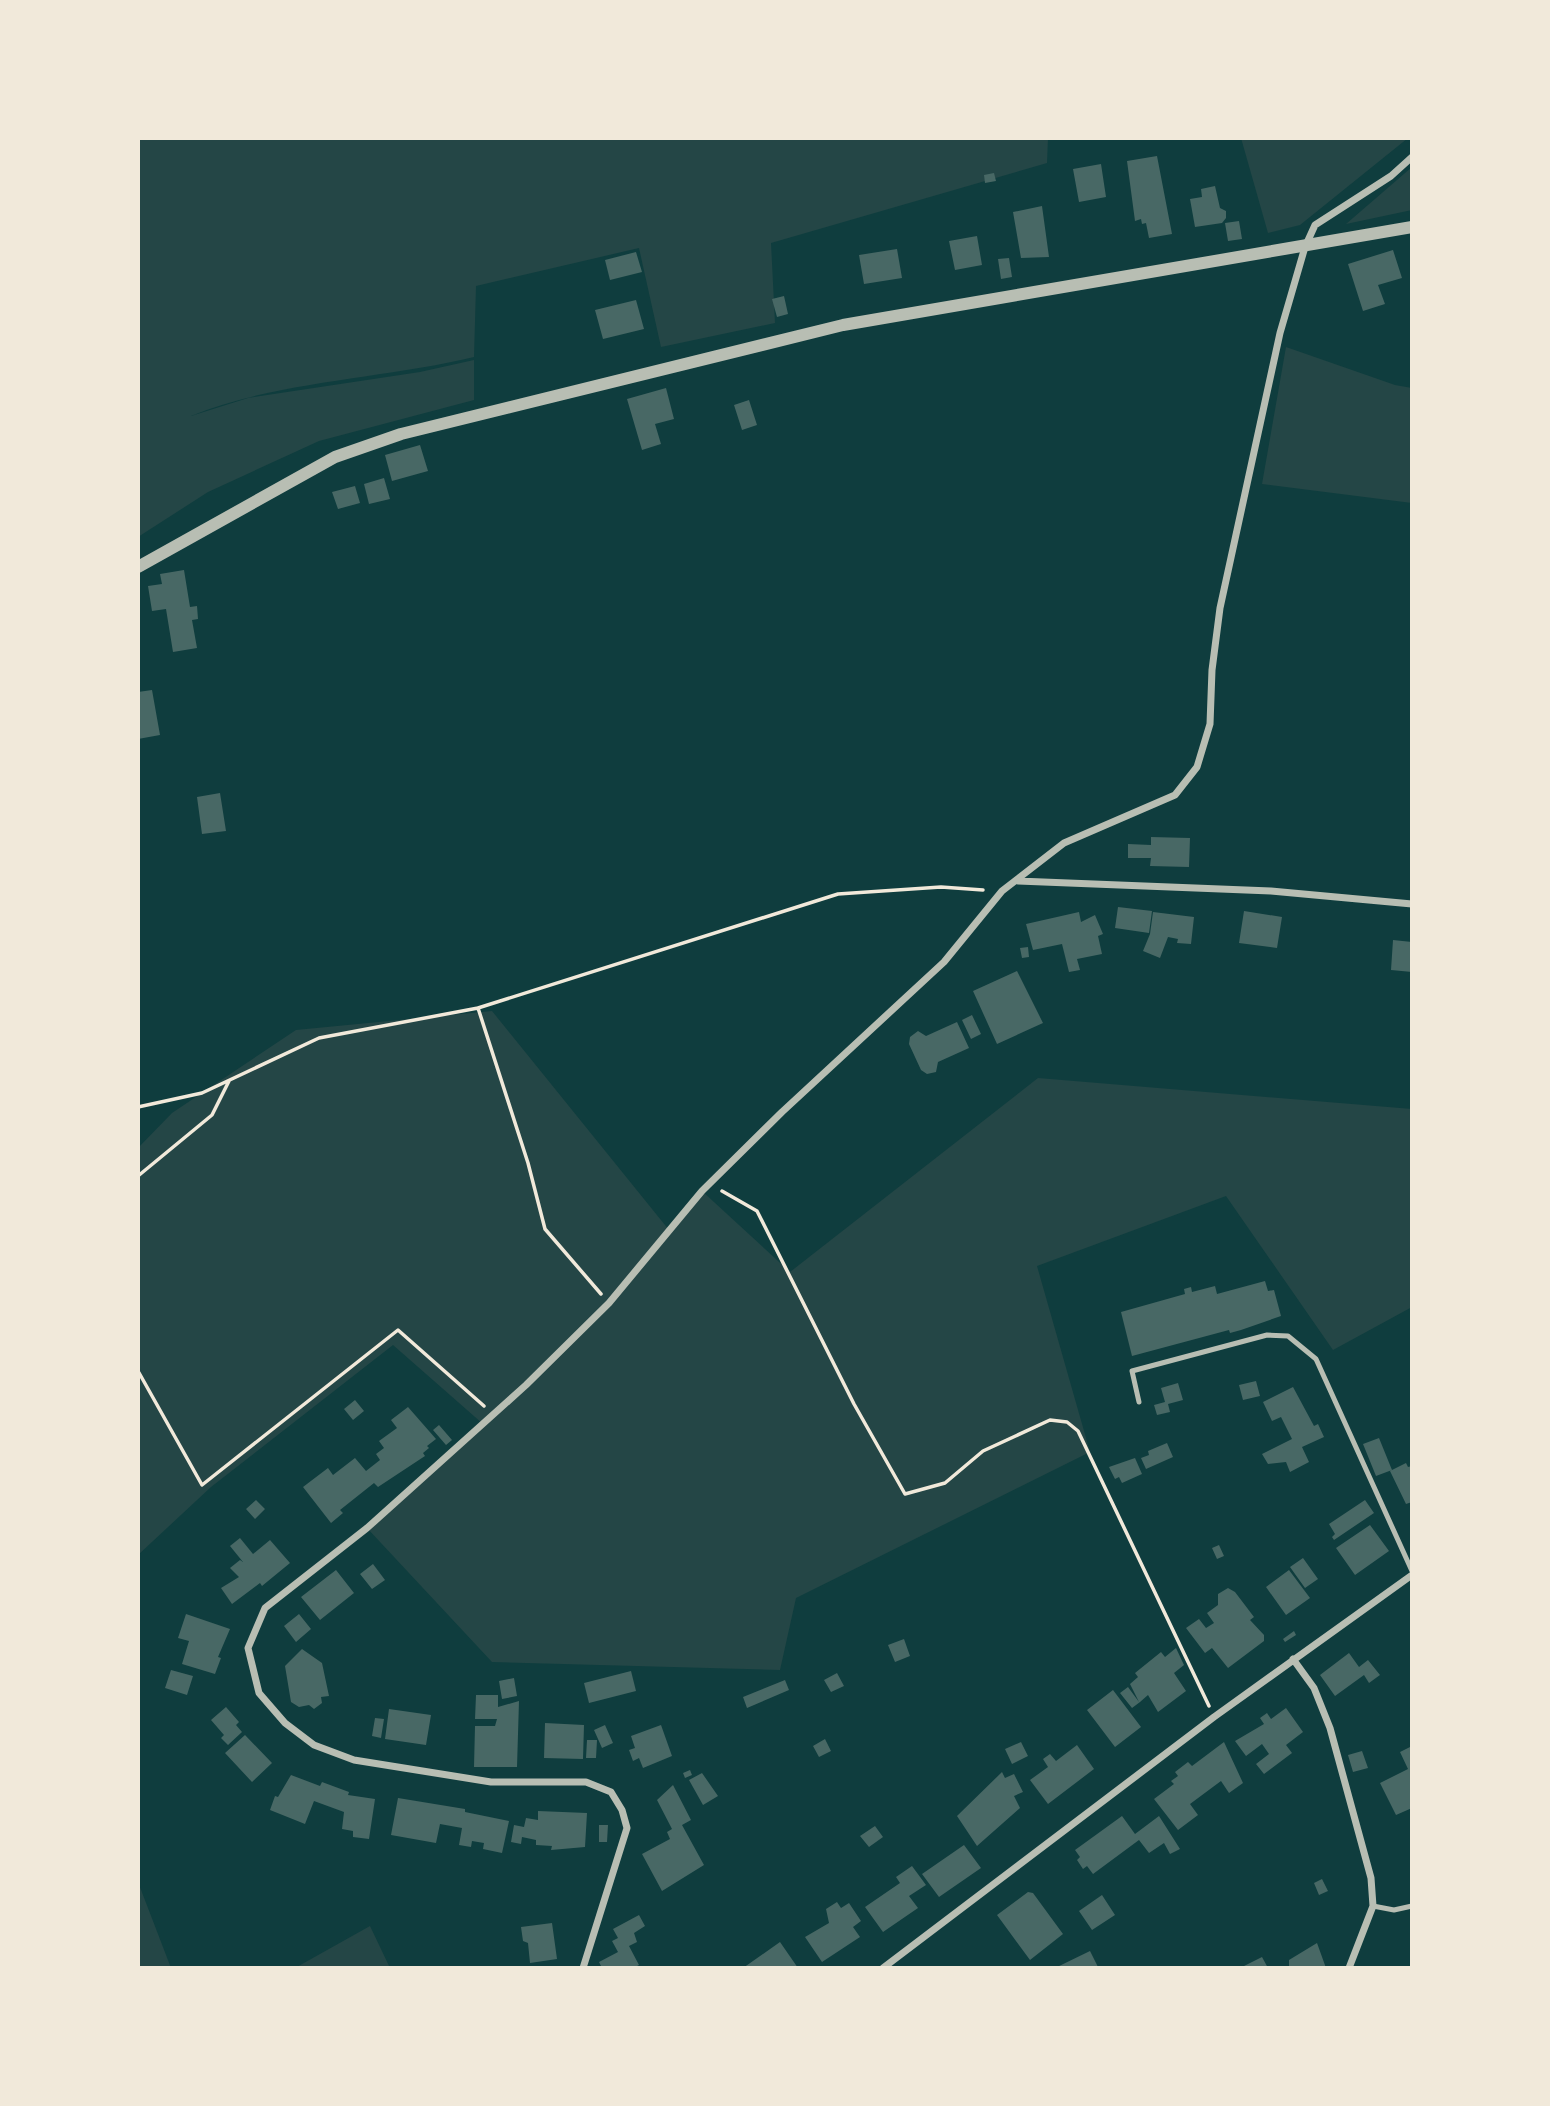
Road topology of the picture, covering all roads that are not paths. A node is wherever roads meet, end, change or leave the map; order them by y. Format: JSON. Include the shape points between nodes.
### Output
{"nodes":[{"id":1,"x":1412,"y":157,"type":"edge"},
{"id":2,"x":1412,"y":227,"type":"edge"},
{"id":3,"x":1305,"y":247,"type":"junction"},
{"id":4,"x":138,"y":567,"type":"edge"},
{"id":5,"x":1018,"y":881,"type":"junction"},
{"id":6,"x":1412,"y":904,"type":"edge"},
{"id":7,"x":1139,"y":1402,"type":"dead end"},
{"id":8,"x":1412,"y":1573,"type":"edge"},
{"id":9,"x":1293,"y":1659,"type":"junction"},
{"id":10,"x":1373,"y":1906,"type":"junction"},
{"id":11,"x":1412,"y":1906,"type":"edge"},
{"id":12,"x":583,"y":1968,"type":"edge"},
{"id":13,"x":883,"y":1968,"type":"edge"},
{"id":14,"x":1349,"y":1968,"type":"edge"}],
"edges":[{"from":1,"to":3,"type":"street","via":[[1391,176],[1315,225]]},
{"from":2,"to":3,"type":"street"},
{"from":3,"to":4,"type":"street","via":[[843,325],[401,434],[335,457]]},
{"from":3,"to":5,"type":"street","via":[[1292,281],[1220,608],[1210,724],[1197,767],[1175,795],[1064,843]]},
{"from":5,"to":6,"type":"street","via":[[1271,891]]},
{"from":5,"to":12,"type":"street","via":[[1002,891],[944,962],[710,1183],[609,1303],[494,1415],[367,1528],[265,1608],[248,1648],[259,1693],[285,1723],[333,1755],[491,1782],[586,1782],[611,1793],[627,1828]]},
{"from":7,"to":8,"type":"lane","via":[[1132,1371],[1267,1335],[1279,1333],[1299,1343],[1316,1359]]},
{"from":8,"to":9,"type":"street"},
{"from":9,"to":10,"type":"street","via":[[1314,1688],[1330,1728],[1371,1878]]},
{"from":9,"to":13,"type":"street"},
{"from":10,"to":11,"type":"lane","via":[[1394,1910]]},
{"from":10,"to":14,"type":"street"}]}
